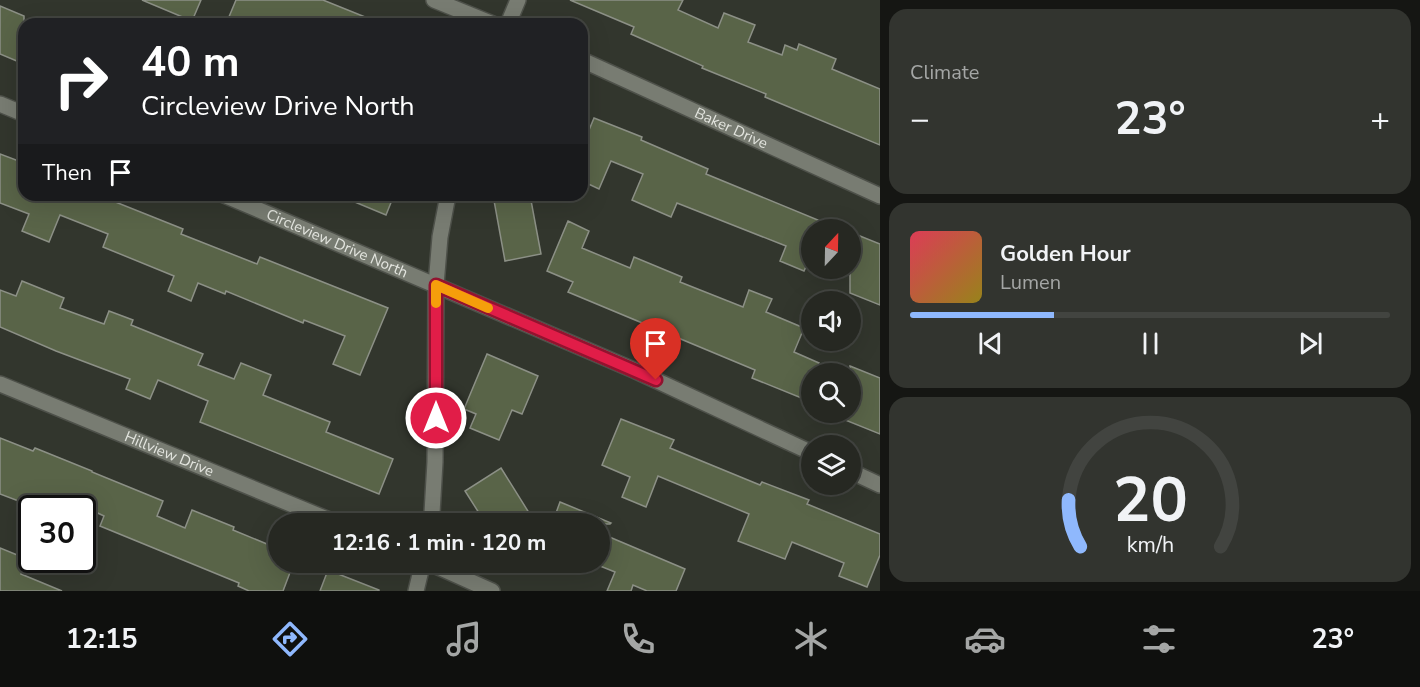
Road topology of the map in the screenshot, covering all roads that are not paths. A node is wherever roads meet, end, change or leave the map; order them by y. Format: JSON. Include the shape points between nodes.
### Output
{"nodes":[{"id":1,"x":434,"y":0,"type":"edge"},
{"id":2,"x":518,"y":0,"type":"edge"},
{"id":3,"x":478,"y":18,"type":"edge"},
{"id":4,"x":510,"y":18,"type":"edge"},
{"id":5,"x":588,"y":63,"type":"edge"},
{"id":6,"x":0,"y":104,"type":"edge"},
{"id":7,"x":18,"y":112,"type":"edge"},
{"id":8,"x":880,"y":196,"type":"edge"},
{"id":9,"x":238,"y":201,"type":"edge"},
{"id":10,"x":447,"y":201,"type":"edge"},
{"id":11,"x":436,"y":285,"type":"junction"},
{"id":12,"x":0,"y":384,"type":"edge"},
{"id":13,"x":801,"y":448,"type":"edge"},
{"id":14,"x":861,"y":476,"type":"edge"},
{"id":15,"x":880,"y":485,"type":"edge"},
{"id":16,"x":312,"y":513,"type":"edge"},
{"id":17,"x":432,"y":513,"type":"edge"},
{"id":18,"x":422,"y":573,"type":"edge"},
{"id":19,"x":450,"y":573,"type":"edge"},
{"id":20,"x":416,"y":591,"type":"edge"},
{"id":21,"x":492,"y":591,"type":"edge"}],
"edges":[{"from":1,"to":3,"type":"street"},
{"from":2,"to":4,"type":"street"},
{"from":5,"to":8,"type":"street","name":"Baker Drive"},
{"from":6,"to":7,"type":"street"},
{"from":9,"to":11,"type":"street","name":"Circleview Drive North"},
{"from":10,"to":11,"type":"street"},
{"from":11,"to":13,"type":"street","name":"Circleview Drive North"},
{"from":11,"to":17,"type":"street"},
{"from":12,"to":16,"type":"street","name":"Hillview Drive"},
{"from":14,"to":15,"type":"street"},
{"from":18,"to":20,"type":"street"},
{"from":19,"to":21,"type":"street"}]}
